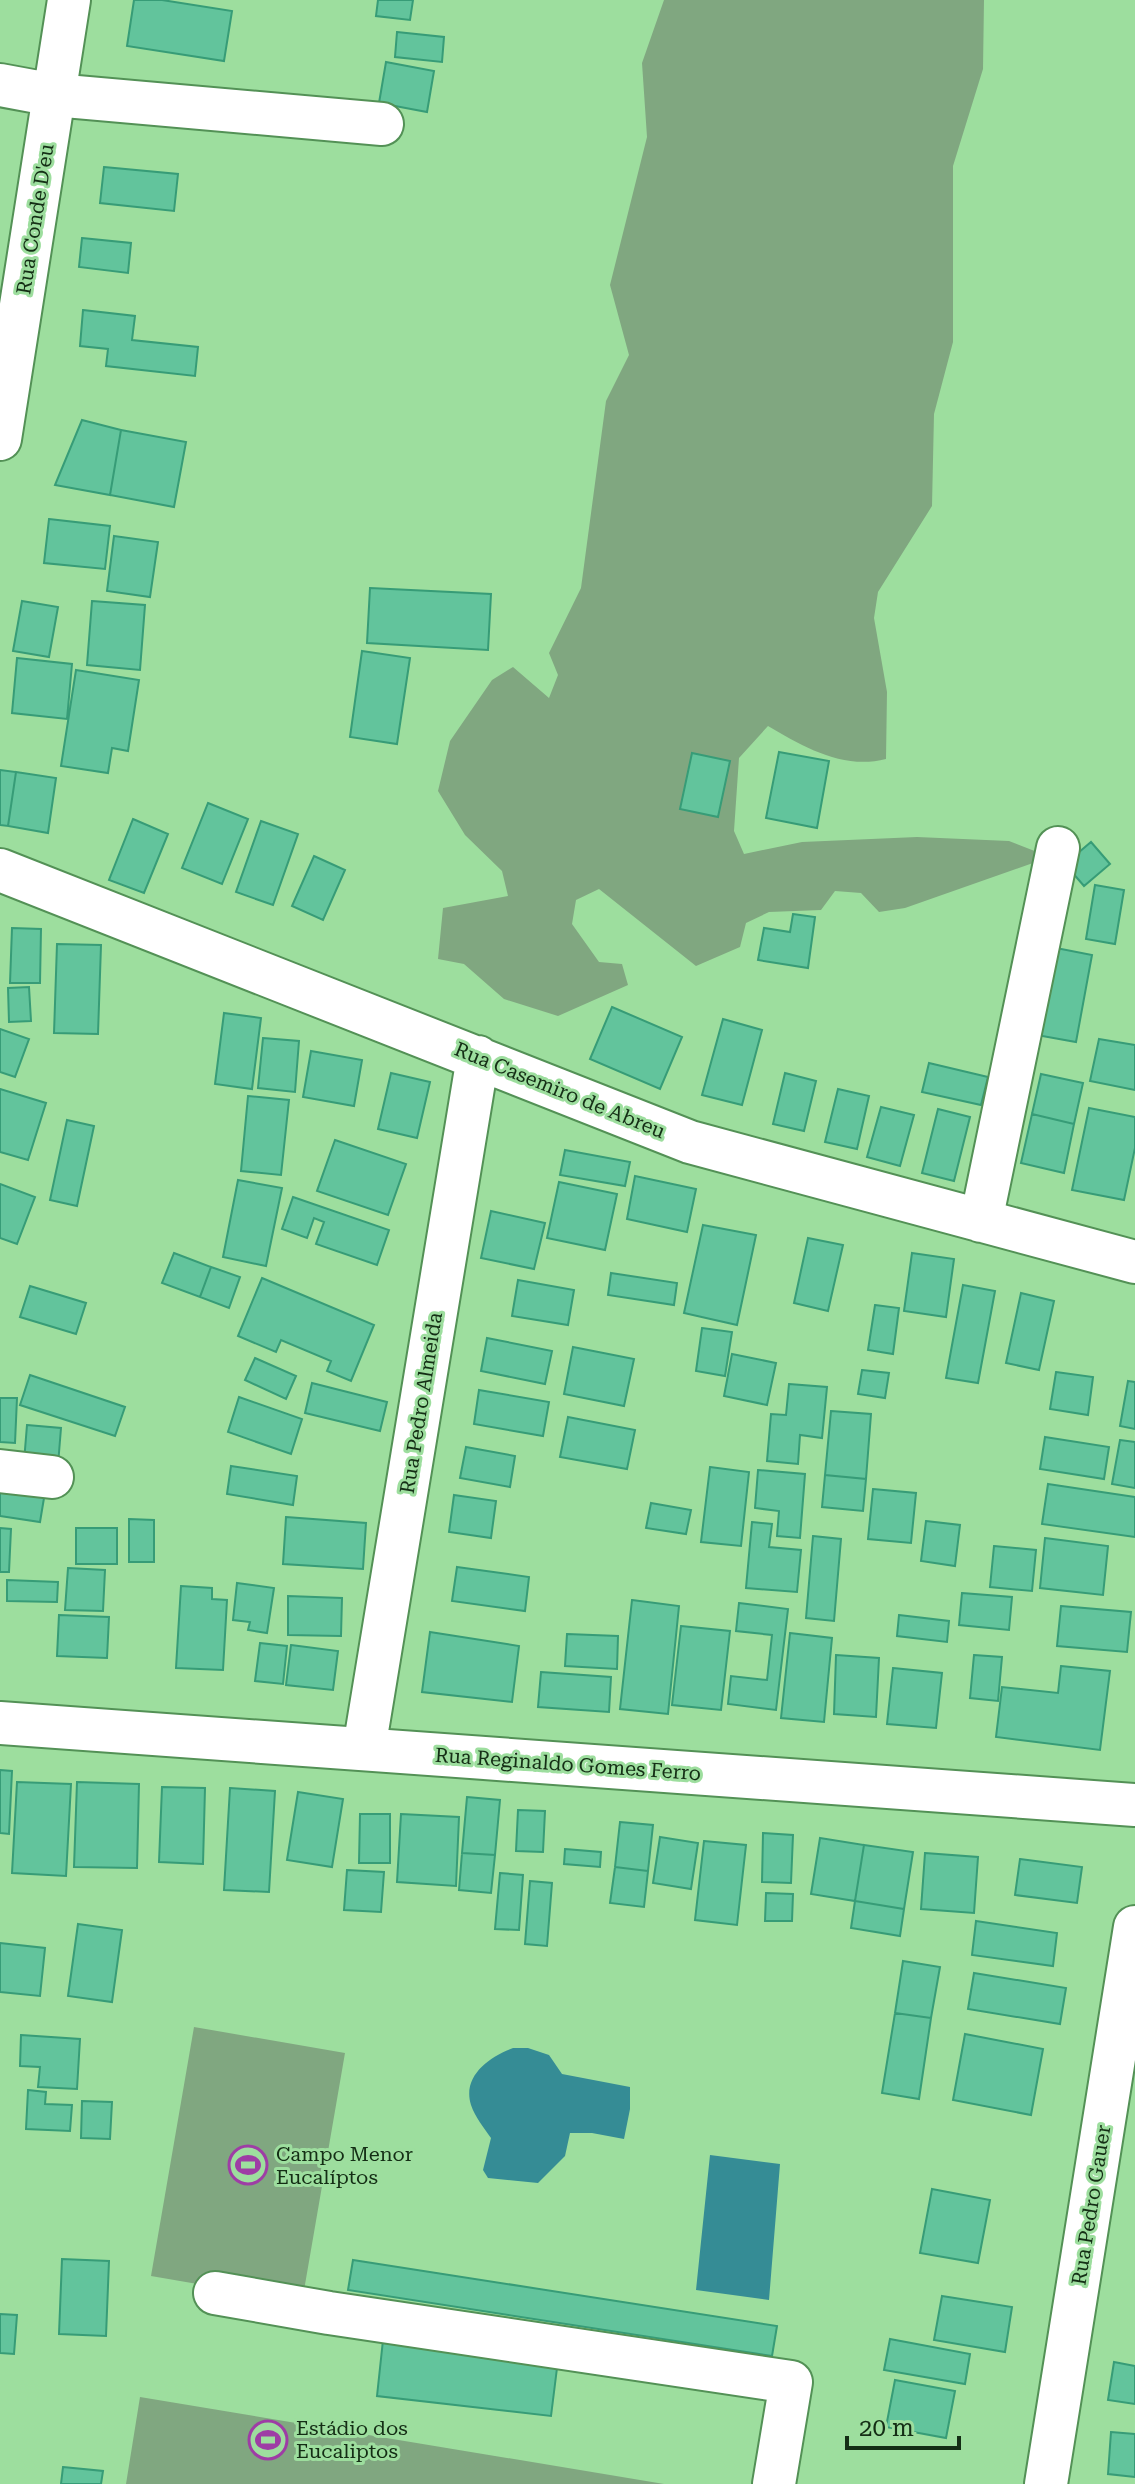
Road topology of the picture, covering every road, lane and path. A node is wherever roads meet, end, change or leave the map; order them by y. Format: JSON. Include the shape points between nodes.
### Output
{"nodes":[{"id":1,"x":69,"y":0,"type":"edge"},
{"id":2,"x":0,"y":85,"type":"edge"},
{"id":3,"x":54,"y":95,"type":"junction"},
{"id":4,"x":382,"y":124,"type":"dead end"},
{"id":5,"x":0,"y":439,"type":"edge"},
{"id":6,"x":1058,"y":848,"type":"dead end"},
{"id":7,"x":0,"y":870,"type":"edge"},
{"id":8,"x":478,"y":1057,"type":"junction"},
{"id":9,"x":981,"y":1221,"type":"junction"},
{"id":10,"x":1135,"y":1262,"type":"edge"},
{"id":11,"x":0,"y":1471,"type":"edge"},
{"id":12,"x":52,"y":1477,"type":"dead end"},
{"id":13,"x":0,"y":1723,"type":"edge"},
{"id":14,"x":364,"y":1749,"type":"junction"},
{"id":15,"x":1135,"y":1805,"type":"edge"},
{"id":16,"x":1135,"y":1927,"type":"edge"},
{"id":17,"x":215,"y":2293,"type":"dead end"},
{"id":18,"x":774,"y":2484,"type":"edge"},
{"id":19,"x":1046,"y":2484,"type":"edge"}],
"edges":[{"from":1,"to":3,"type":"street","name":"Rua Conde D'eu"},
{"from":2,"to":3,"type":"street"},
{"from":3,"to":4,"type":"street"},
{"from":3,"to":5,"type":"street","name":"Rua Conde D'eu"},
{"from":6,"to":9,"type":"street"},
{"from":7,"to":8,"type":"street","name":"Rua Casemiro de Abreu"},
{"from":8,"to":9,"type":"street","name":"Rua Casemiro de Abreu","via":[[690,1142]]},
{"from":8,"to":14,"type":"street","name":"Rua Pedro Almeida"},
{"from":9,"to":10,"type":"street","name":"Rua Casemiro de Abreu"},
{"from":11,"to":12,"type":"street"},
{"from":13,"to":14,"type":"street","name":"Rua Reginaldo Gomes Ferro"},
{"from":14,"to":15,"type":"street","name":"Rua Reginaldo Gomes Ferro"},
{"from":16,"to":19,"type":"street","name":"Rua Pedro Gauer"},
{"from":17,"to":18,"type":"street","via":[[791,2382]]}]}
